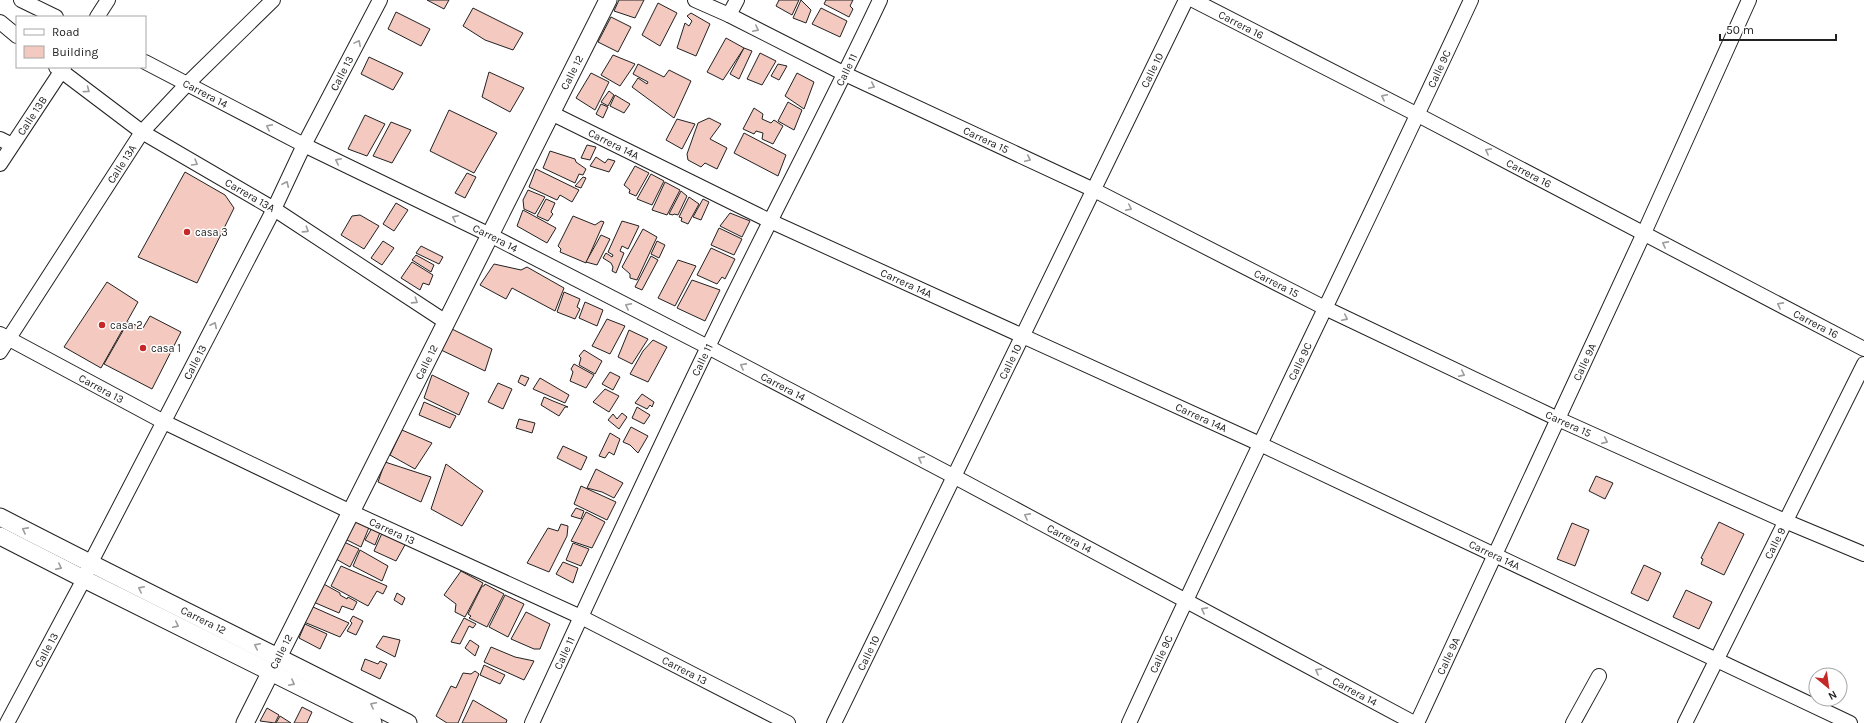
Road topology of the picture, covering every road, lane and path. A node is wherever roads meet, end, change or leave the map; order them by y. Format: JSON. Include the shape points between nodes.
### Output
{"nodes":[{"id":1,"x":21,"y":0,"type":"edge"},
{"id":2,"x":108,"y":0,"type":"edge"},
{"id":3,"x":273,"y":0,"type":"edge"},
{"id":4,"x":380,"y":0,"type":"edge"},
{"id":5,"x":608,"y":0,"type":"edge"},
{"id":6,"x":695,"y":0,"type":"edge"},
{"id":7,"x":737,"y":0,"type":"edge"},
{"id":8,"x":880,"y":0,"type":"edge"},
{"id":9,"x":1186,"y":0,"type":"edge"},
{"id":10,"x":1193,"y":0,"type":"edge"},
{"id":11,"x":1471,"y":0,"type":"edge"},
{"id":12,"x":1749,"y":0,"type":"edge"},
{"id":13,"x":729,"y":15,"type":"junction"},
{"id":14,"x":54,"y":16,"type":"edge"},
{"id":15,"x":98,"y":16,"type":"edge"},
{"id":16,"x":0,"y":22,"type":"edge"},
{"id":17,"x":16,"y":35,"type":"edge"},
{"id":18,"x":146,"y":63,"type":"edge"},
{"id":19,"x":60,"y":68,"type":"edge"},
{"id":20,"x":845,"y":74,"type":"junction"},
{"id":21,"x":187,"y":84,"type":"junction"},
{"id":22,"x":551,"y":113,"type":"junction"},
{"id":23,"x":1418,"y":114,"type":"junction"},
{"id":24,"x":142,"y":132,"type":"junction"},
{"id":25,"x":6,"y":142,"type":"edge"},
{"id":26,"x":304,"y":144,"type":"junction"},
{"id":27,"x":0,"y":164,"type":"edge"},
{"id":28,"x":1094,"y":190,"type":"junction"},
{"id":29,"x":274,"y":209,"type":"junction"},
{"id":30,"x":770,"y":221,"type":"junction"},
{"id":31,"x":1644,"y":233,"type":"junction"},
{"id":32,"x":490,"y":235,"type":"junction"},
{"id":33,"x":1325,"y":308,"type":"junction"},
{"id":34,"x":446,"y":322,"type":"junction"},
{"id":35,"x":1024,"y":335,"type":"junction"},
{"id":36,"x":4,"y":336,"type":"edge"},
{"id":37,"x":708,"y":347,"type":"junction"},
{"id":38,"x":1864,"y":349,"type":"edge"},
{"id":39,"x":0,"y":352,"type":"edge"},
{"id":40,"x":1864,"y":364,"type":"edge"},
{"id":41,"x":1558,"y":420,"type":"junction"},
{"id":42,"x":164,"y":422,"type":"junction"},
{"id":43,"x":1260,"y":444,"type":"junction"},
{"id":44,"x":955,"y":477,"type":"junction"},
{"id":45,"x":351,"y":512,"type":"junction"},
{"id":46,"x":0,"y":517,"type":"edge"},
{"id":47,"x":1785,"y":521,"type":"junction"},
{"id":48,"x":0,"y":536,"type":"edge"},
{"id":49,"x":1864,"y":554,"type":"edge"},
{"id":50,"x":1495,"y":555,"type":"junction"},
{"id":51,"x":87,"y":572,"type":"junction"},
{"id":52,"x":1185,"y":600,"type":"junction"},
{"id":53,"x":581,"y":617,"type":"junction"},
{"id":54,"x":278,"y":656,"type":"junction"},
{"id":55,"x":1717,"y":660,"type":"junction"},
{"id":56,"x":270,"y":672,"type":"junction"},
{"id":57,"x":1599,"y":676,"type":"dead end"},
{"id":58,"x":7,"y":723,"type":"edge"},
{"id":59,"x":245,"y":723,"type":"edge"},
{"id":60,"x":373,"y":723,"type":"edge"},
{"id":61,"x":408,"y":723,"type":"edge"},
{"id":62,"x":532,"y":723,"type":"edge"},
{"id":63,"x":788,"y":723,"type":"edge"},
{"id":64,"x":834,"y":723,"type":"edge"},
{"id":65,"x":1128,"y":723,"type":"edge"},
{"id":66,"x":1416,"y":723,"type":"edge"},
{"id":67,"x":1573,"y":723,"type":"edge"},
{"id":68,"x":1685,"y":723,"type":"edge"},
{"id":69,"x":1850,"y":723,"type":"edge"}],
"edges":[{"from":1,"to":14,"type":"street"},
{"from":2,"to":15,"type":"street"},
{"from":3,"to":21,"type":"street","name":"Calle 13A"},
{"from":26,"to":4,"type":"street","name":"Calle 13","one_way":true},
{"from":5,"to":22,"type":"street","name":"Calle 12"},
{"from":6,"to":13,"type":"street","name":"Carrera 15"},
{"from":7,"to":13,"type":"street"},
{"from":8,"to":20,"type":"street","name":"Calle 11"},
{"from":9,"to":28,"type":"street","name":"Calle 10"},
{"from":23,"to":10,"type":"street","name":"Carrera 16","one_way":true},
{"from":11,"to":23,"type":"street","name":"Calle 9C"},
{"from":12,"to":31,"type":"street","name":"Calle 9A"},
{"from":13,"to":20,"type":"street","name":"Carrera 15","one_way":true},
{"from":16,"to":17,"type":"street"},
{"from":18,"to":21,"type":"street","name":"Carrera 14"},
{"from":19,"to":24,"type":"street","name":"Carrera 13A","one_way":true},
{"from":19,"to":25,"type":"street","name":"Calle 13B"},
{"from":20,"to":28,"type":"street","name":"Carrera 15","one_way":true},
{"from":20,"to":30,"type":"street","name":"Calle 11"},
{"from":21,"to":24,"type":"street","name":"Calle 13A"},
{"from":26,"to":21,"type":"street","name":"Carrera 14","one_way":true},
{"from":22,"to":30,"type":"street","name":"Carrera 14A"},
{"from":22,"to":32,"type":"street","name":"Calle 12"},
{"from":31,"to":23,"type":"street","name":"Carrera 16","one_way":true},
{"from":23,"to":33,"type":"street","name":"Calle 9C"},
{"from":24,"to":29,"type":"street","name":"Carrera 13A","one_way":true},
{"from":24,"to":36,"type":"street","name":"Calle 13A"},
{"from":25,"to":27,"type":"street","name":"Calle 13B"},
{"from":29,"to":26,"type":"street","name":"Calle 13","one_way":true},
{"from":32,"to":26,"type":"street","name":"Carrera 14","one_way":true},
{"from":28,"to":33,"type":"street","name":"Carrera 15","one_way":true},
{"from":28,"to":35,"type":"street","name":"Calle 10"},
{"from":29,"to":34,"type":"street","name":"Carrera 13A","one_way":true},
{"from":42,"to":29,"type":"street","name":"Calle 13","one_way":true},
{"from":30,"to":35,"type":"street","name":"Carrera 14A"},
{"from":30,"to":37,"type":"street","name":"Calle 11"},
{"from":38,"to":31,"type":"street","name":"Carrera 16","one_way":true},
{"from":31,"to":41,"type":"street","name":"Calle 9A"},
{"from":32,"to":34,"type":"street","name":"Calle 12"},
{"from":37,"to":32,"type":"street","name":"Carrera 14","one_way":true},
{"from":33,"to":41,"type":"street","name":"Carrera 15","one_way":true},
{"from":33,"to":43,"type":"street","name":"Calle 9C"},
{"from":34,"to":45,"type":"street","name":"Calle 12"},
{"from":35,"to":43,"type":"street","name":"Carrera 14A"},
{"from":35,"to":44,"type":"street","name":"Calle 10"},
{"from":36,"to":39,"type":"street","name":"Calle 13A"},
{"from":36,"to":42,"type":"street","name":"Carrera 13"},
{"from":44,"to":37,"type":"street","name":"Carrera 14","one_way":true},
{"from":37,"to":53,"type":"street","name":"Calle 11"},
{"from":40,"to":47,"type":"street","name":"Calle 9"},
{"from":41,"to":47,"type":"street","name":"Carrera 15","one_way":true},
{"from":41,"to":50,"type":"street","name":"Calle 9A"},
{"from":42,"to":45,"type":"street","name":"Carrera 13"},
{"from":42,"to":51,"type":"street","name":"Calle 13"},
{"from":43,"to":50,"type":"street","name":"Carrera 14A"},
{"from":43,"to":52,"type":"street","name":"Calle 9C"},
{"from":52,"to":44,"type":"street","name":"Carrera 14","one_way":true},
{"from":44,"to":64,"type":"street","name":"Calle 10"},
{"from":45,"to":53,"type":"street","name":"Carrera 13"},
{"from":45,"to":54,"type":"street","name":"Calle 12"},
{"from":51,"to":46,"type":"street","name":"Carrera 12","one_way":true},
{"from":47,"to":49,"type":"street","name":"Carrera 15"},
{"from":47,"to":55,"type":"street","name":"Calle 9"},
{"from":48,"to":51,"type":"street","name":"Carrera 12","one_way":true},
{"from":50,"to":55,"type":"street","name":"Carrera 14A"},
{"from":50,"to":66,"type":"street","name":"Calle 9A"},
{"from":54,"to":51,"type":"street","name":"Carrera 12","one_way":true},
{"from":51,"to":56,"type":"street","name":"Carrera 12","one_way":true},
{"from":51,"to":58,"type":"street","name":"Calle 13"},
{"from":52,"to":65,"type":"street","name":"Calle 9C"},
{"from":66,"to":52,"type":"street","name":"Carrera 14","one_way":true},
{"from":53,"to":62,"type":"street","name":"Calle 11"},
{"from":53,"to":63,"type":"street","name":"Carrera 13"},
{"from":54,"to":56,"type":"street","name":"Calle 12"},
{"from":61,"to":54,"type":"street","name":"Carrera 12","one_way":true},
{"from":55,"to":68,"type":"street","name":"Calle 9"},
{"from":55,"to":69,"type":"street","name":"Carrera 14A"},
{"from":56,"to":59,"type":"street","name":"Calle 12"},
{"from":56,"to":60,"type":"street","name":"Carrera 12","one_way":true},
{"from":57,"to":67,"type":"street"}]}
